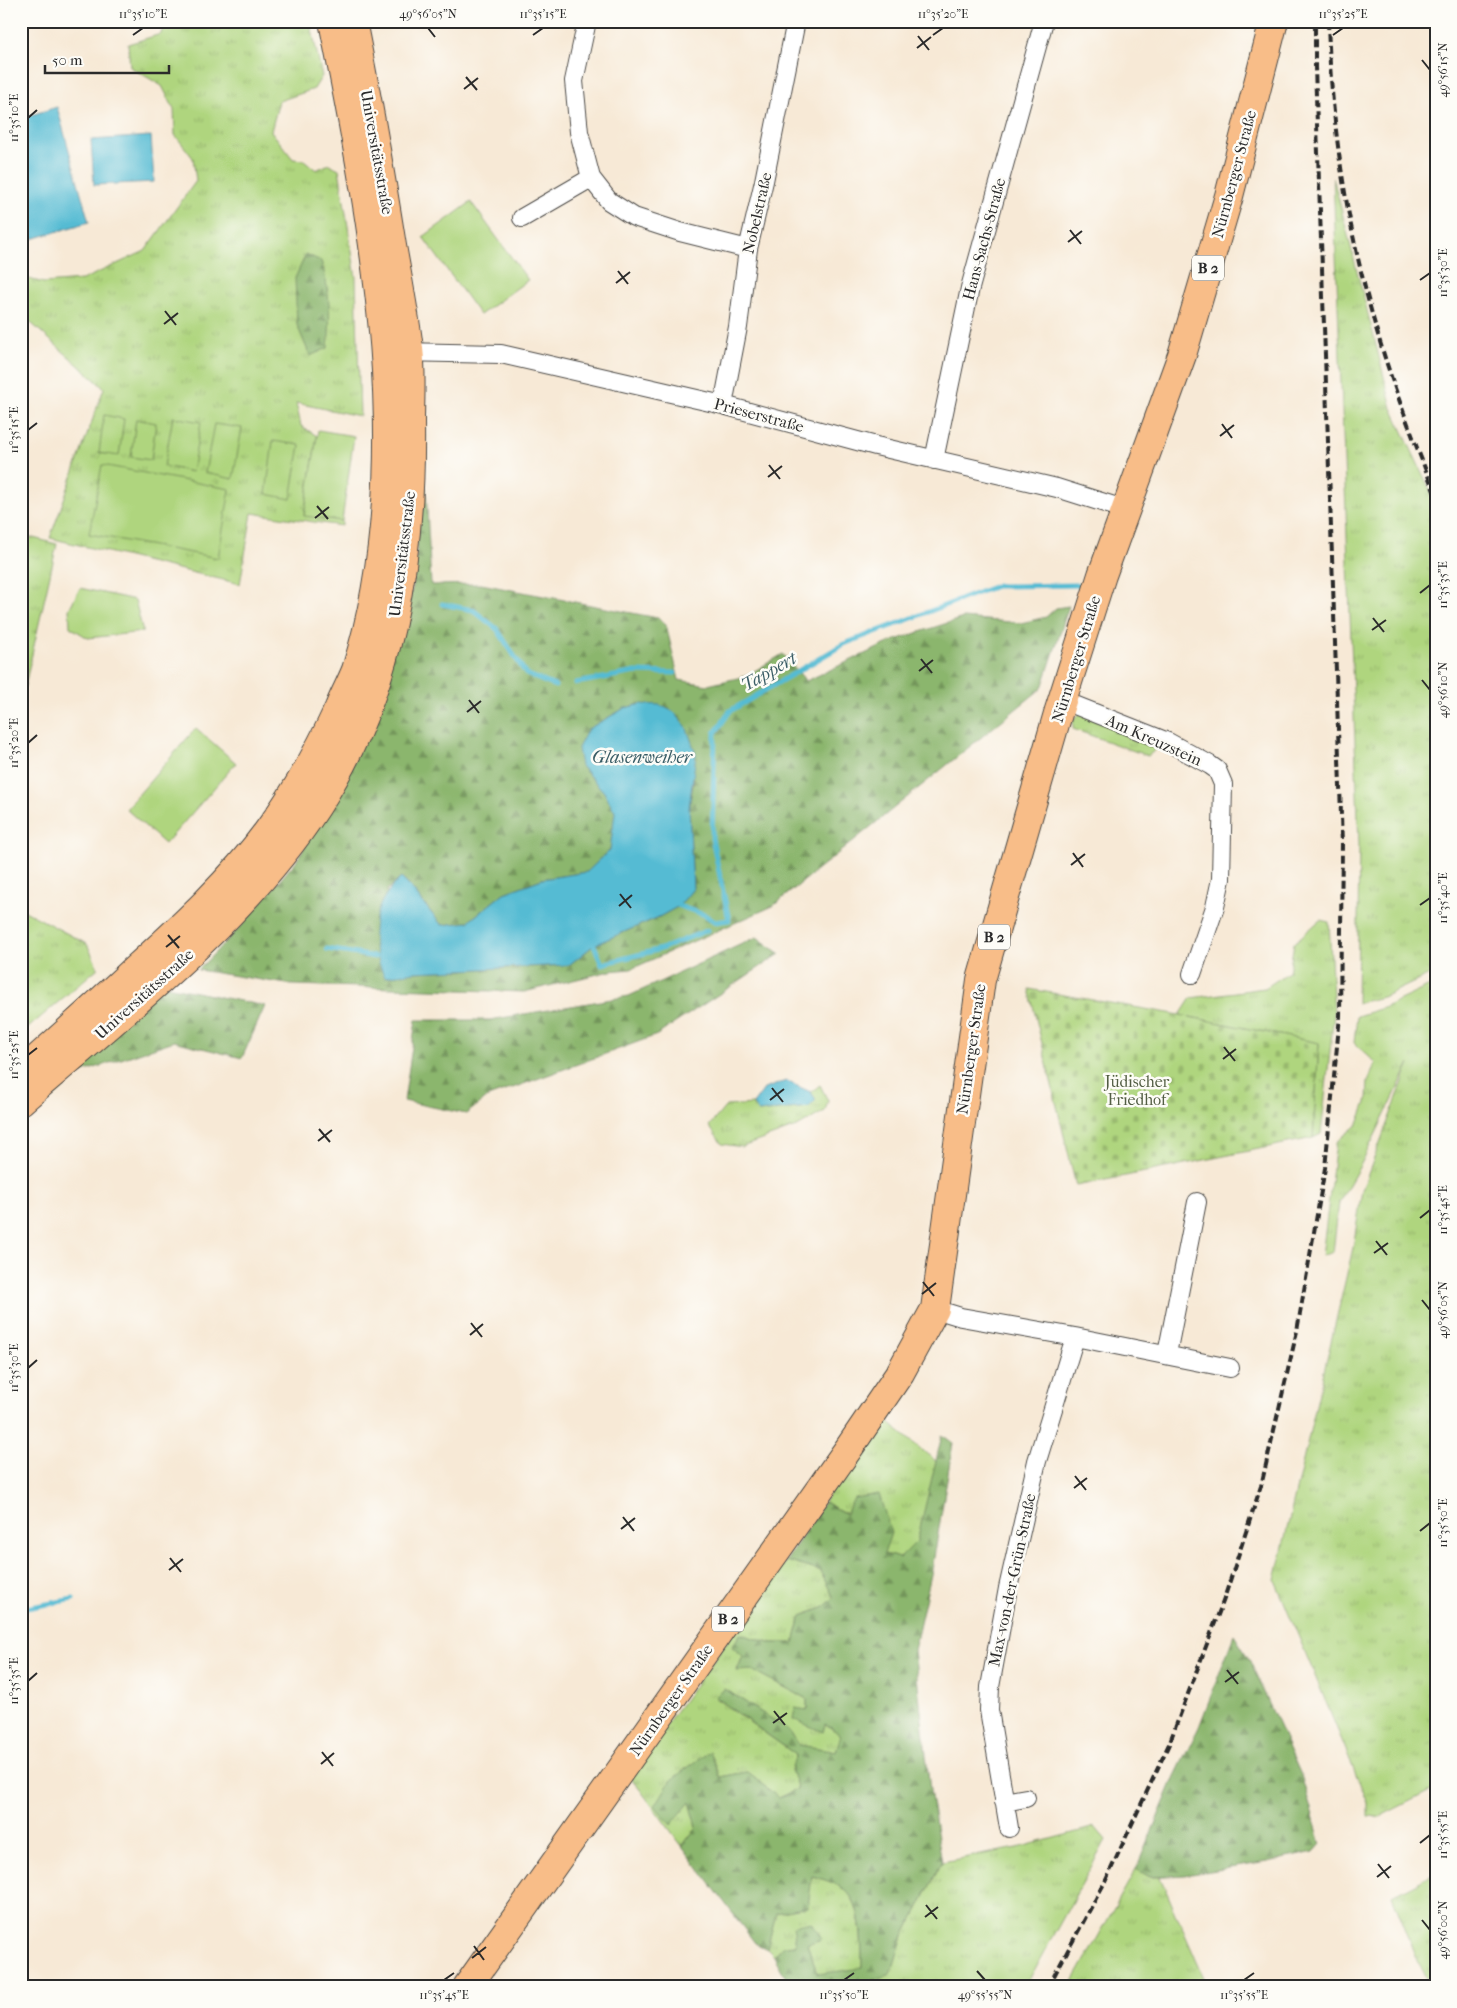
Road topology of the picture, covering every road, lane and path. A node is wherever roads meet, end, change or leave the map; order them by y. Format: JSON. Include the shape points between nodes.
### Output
{"nodes":[{"id":1,"x":332,"y":21,"type":"edge"},
{"id":2,"x":352,"y":21,"type":"edge"},
{"id":3,"x":587,"y":21,"type":"edge"},
{"id":4,"x":796,"y":21,"type":"edge"},
{"id":5,"x":1044,"y":21,"type":"edge"},
{"id":6,"x":1274,"y":21,"type":"edge"},
{"id":7,"x":592,"y":178,"type":"junction"},
{"id":8,"x":522,"y":218,"type":"dead end"},
{"id":9,"x":748,"y":249,"type":"junction"},
{"id":10,"x":398,"y":352,"type":"junction"},
{"id":11,"x":722,"y":405,"type":"junction"},
{"id":12,"x":934,"y":460,"type":"junction"},
{"id":13,"x":1127,"y":510,"type":"junction"},
{"id":14,"x":1062,"y":700,"type":"junction"},
{"id":15,"x":1192,"y":974,"type":"dead end"},
{"id":16,"x":21,"y":1073,"type":"edge"},
{"id":17,"x":21,"y":1101,"type":"edge"},
{"id":18,"x":1197,"y":1202,"type":"dead end"},
{"id":19,"x":935,"y":1309,"type":"junction"},
{"id":20,"x":1075,"y":1337,"type":"junction"},
{"id":21,"x":1167,"y":1354,"type":"junction"},
{"id":22,"x":1230,"y":1368,"type":"dead end"},
{"id":23,"x":1026,"y":1798,"type":"dead end"},
{"id":24,"x":1004,"y":1802,"type":"junction"},
{"id":25,"x":1008,"y":1828,"type":"dead end"},
{"id":26,"x":467,"y":1987,"type":"edge"}],
"edges":[{"from":1,"to":10,"type":"main road","name":"Universitätsstraße","via":[[374,255]]},
{"from":2,"to":10,"type":"main road","name":"Universitätsstraße","via":[[370,110]]},
{"from":3,"to":7,"type":"street","via":[[574,81],[579,132]]},
{"from":4,"to":9,"type":"street","name":"Nobelstraße"},
{"from":5,"to":12,"type":"street","name":"Hans-Sachs-Straße","via":[[970,288]]},
{"from":6,"to":13,"type":"main road","name":"Nürnberger Straße","number":"B 2","via":[[1224,215],[1182,355]]},
{"from":7,"to":8,"type":"street"},
{"from":7,"to":9,"type":"street","via":[[609,201],[634,217]]},
{"from":9,"to":11,"type":"street","name":"Nobelstraße","via":[[738,327]]},
{"from":10,"to":11,"type":"street","name":"Prieserstraße","via":[[501,354]]},
{"from":10,"to":16,"type":"main road","name":"Universitätsstraße","via":[[384,523],[367,630],[354,673],[322,746],[267,833],[221,887]]},
{"from":10,"to":17,"type":"main road","name":"Universitätsstraße","via":[[411,473],[401,581],[391,633],[364,713],[342,762],[316,807],[233,909],[155,984]]},
{"from":11,"to":12,"type":"street","name":"Prieserstraße"},
{"from":12,"to":13,"type":"street","name":"Prieserstraße","via":[[1057,488]]},
{"from":13,"to":14,"type":"main road","name":"Nürnberger Straße","number":"B 2","via":[[1102,575]]},
{"from":14,"to":15,"type":"street","name":"Am Kreuzstein","via":[[1168,742],[1217,770],[1224,784],[1221,879]]},
{"from":14,"to":19,"type":"main road","name":"Nürnberger Straße","number":"B 2","via":[[979,988]]},
{"from":18,"to":21,"type":"street"},
{"from":19,"to":20,"type":"street","via":[[986,1322]]},
{"from":19,"to":26,"type":"main road","name":"Nürnberger Straße","number":"B 2","via":[[900,1373],[849,1448]]},
{"from":20,"to":21,"type":"street"},
{"from":20,"to":24,"type":"street","name":"Max-von-der-Grün-Straße","via":[[1037,1461],[990,1686],[989,1710]]},
{"from":21,"to":22,"type":"street"},
{"from":23,"to":24,"type":"street"},
{"from":24,"to":25,"type":"street","name":"Max-von-der-Grün-Straße"}]}
